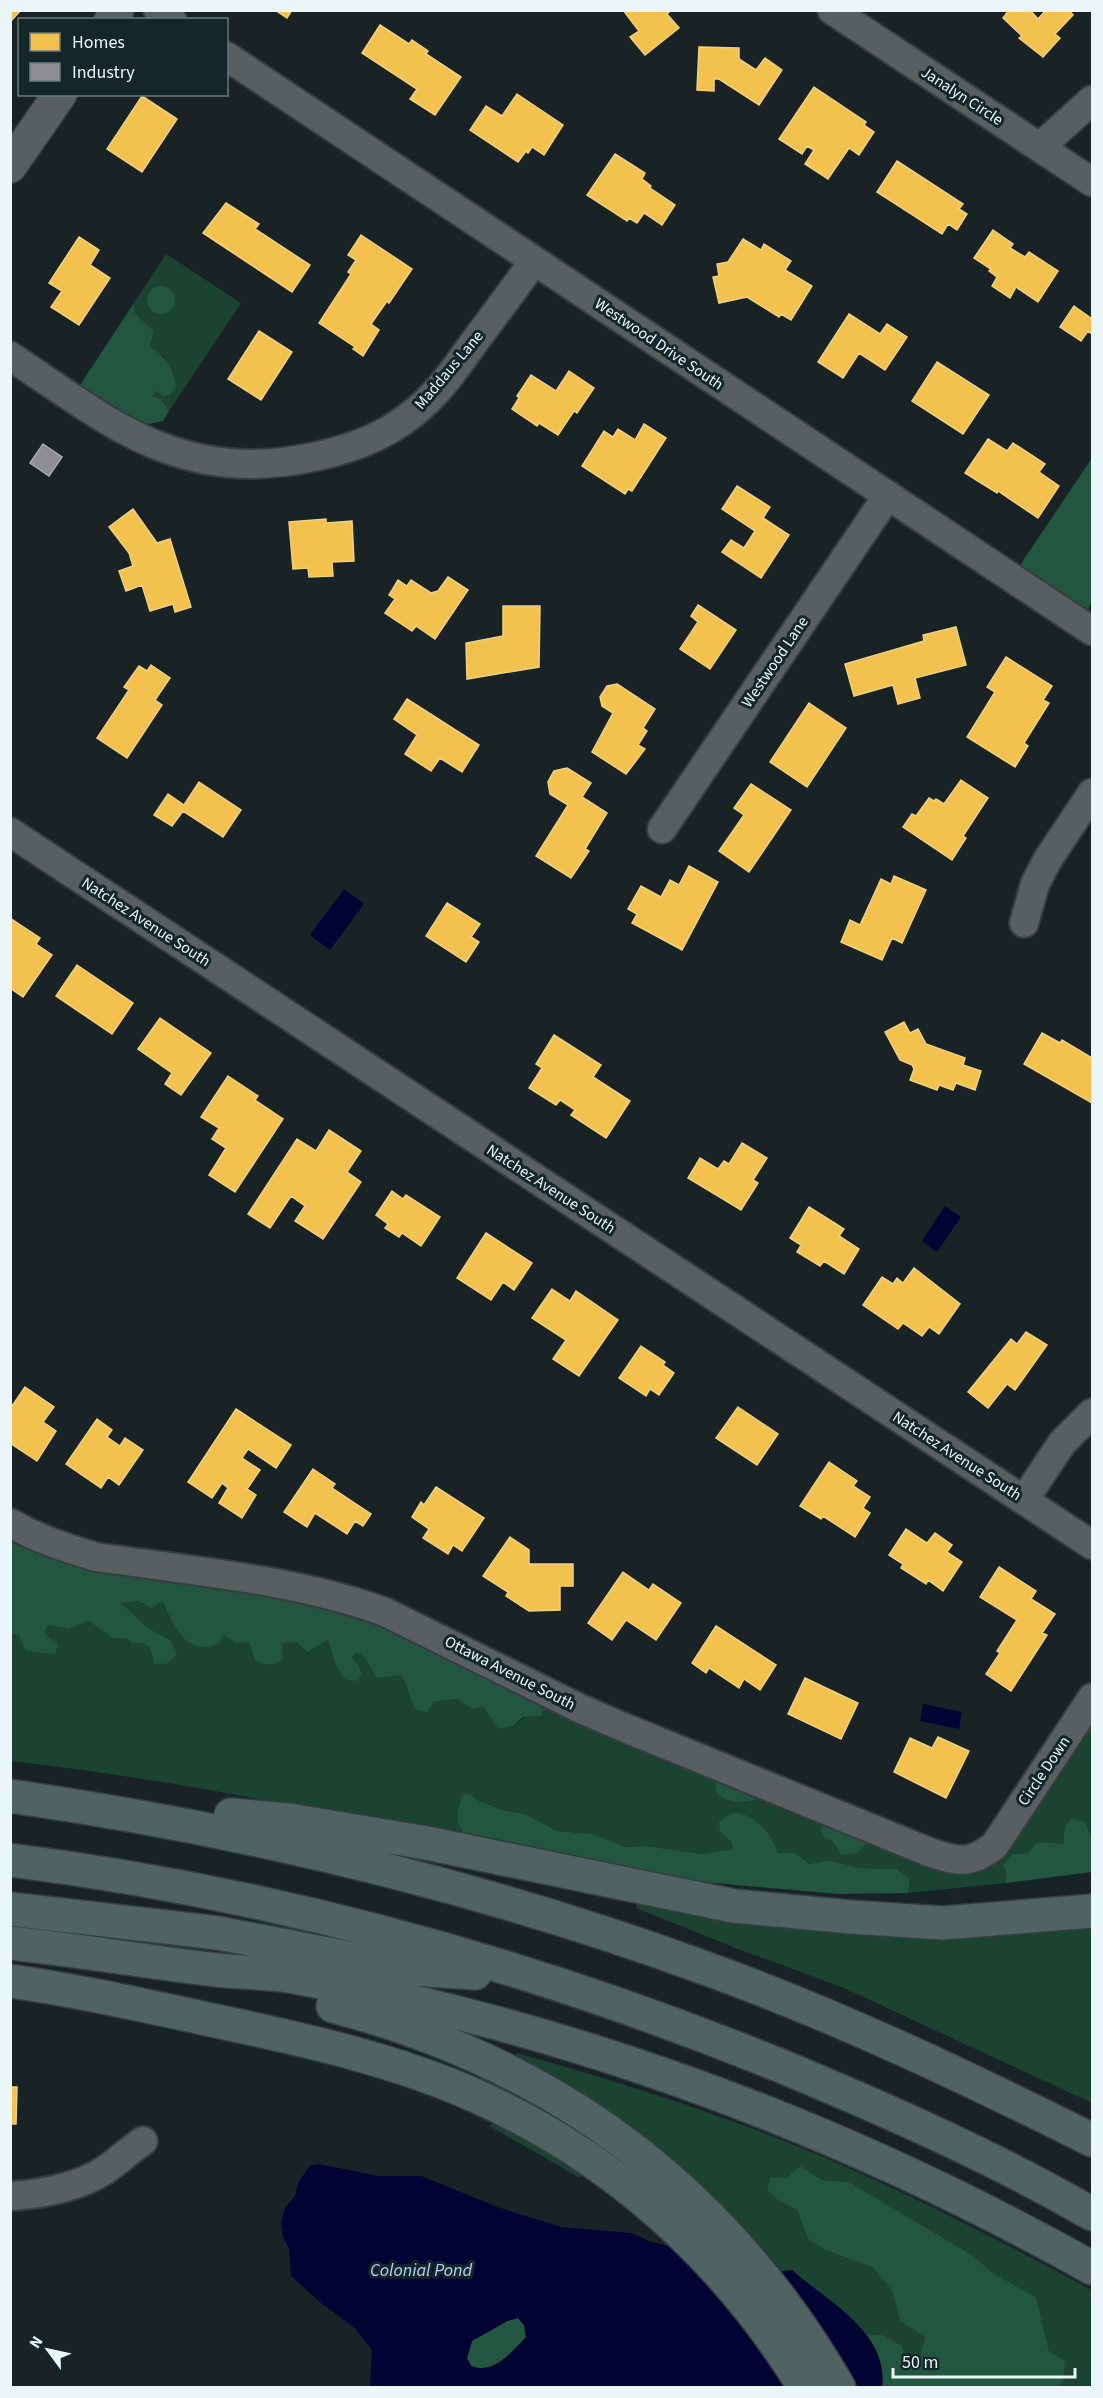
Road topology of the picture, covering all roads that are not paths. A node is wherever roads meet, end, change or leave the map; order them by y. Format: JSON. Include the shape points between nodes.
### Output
{"nodes":[{"id":1,"x":832,"y":10,"type":"edge"},
{"id":2,"x":228,"y":57,"type":"edge"},
{"id":3,"x":59,"y":96,"type":"edge"},
{"id":4,"x":1092,"y":100,"type":"edge"},
{"id":5,"x":1040,"y":147,"type":"junction"},
{"id":6,"x":10,"y":166,"type":"edge"},
{"id":7,"x":1092,"y":182,"type":"edge"},
{"id":8,"x":534,"y":261,"type":"junction"},
{"id":9,"x":10,"y":356,"type":"edge"},
{"id":10,"x":888,"y":495,"type":"junction"},
{"id":11,"x":1092,"y":631,"type":"edge"},
{"id":12,"x":1092,"y":793,"type":"edge"},
{"id":13,"x":662,"y":829,"type":"dead end"},
{"id":14,"x":10,"y":832,"type":"edge"},
{"id":15,"x":1024,"y":923,"type":"dead end"},
{"id":16,"x":1092,"y":1413,"type":"edge"},
{"id":17,"x":1024,"y":1500,"type":"junction"},
{"id":18,"x":10,"y":1523,"type":"edge"},
{"id":19,"x":1092,"y":1545,"type":"edge"},
{"id":20,"x":1092,"y":1698,"type":"edge"},
{"id":21,"x":10,"y":1796,"type":"edge"},
{"id":22,"x":995,"y":1845,"type":"joint"},
{"id":23,"x":10,"y":1860,"type":"edge"},
{"id":24,"x":1092,"y":1892,"type":"edge"},
{"id":25,"x":10,"y":1910,"type":"edge"},
{"id":26,"x":1092,"y":1911,"type":"edge"},
{"id":27,"x":850,"y":1917,"type":"junction"},
{"id":28,"x":10,"y":1943,"type":"edge"},
{"id":29,"x":213,"y":1970,"type":"junction"},
{"id":30,"x":534,"y":1978,"type":"junction"},
{"id":31,"x":10,"y":1982,"type":"edge"},
{"id":32,"x":1092,"y":2140,"type":"edge"},
{"id":33,"x":142,"y":2141,"type":"dead end"},
{"id":34,"x":10,"y":2196,"type":"edge"},
{"id":35,"x":1092,"y":2214,"type":"edge"},
{"id":36,"x":1092,"y":2268,"type":"edge"},
{"id":37,"x":805,"y":2388,"type":"edge"},
{"id":38,"x":839,"y":2388,"type":"edge"}],
"edges":[{"from":1,"to":5,"type":"street","name":"Janalyn Circle"},
{"from":2,"to":8,"type":"street","name":"Westwood Drive South"},
{"from":3,"to":6,"type":"street"},
{"from":4,"to":5,"type":"street"},
{"from":5,"to":7,"type":"street","name":"Janalyn Circle"},
{"from":8,"to":9,"type":"street","name":"Maddaus Lane","via":[[428,401],[380,436],[293,461],[229,463],[157,446],[112,424]]},
{"from":8,"to":10,"type":"street","name":"Westwood Drive South"},
{"from":10,"to":11,"type":"street","name":"Westwood Drive South"},
{"from":10,"to":13,"type":"street","name":"Westwood Lane"},
{"from":12,"to":15,"type":"street","via":[[1048,859],[1035,884]]},
{"from":14,"to":17,"type":"street","name":"Natchez Avenue South"},
{"from":16,"to":17,"type":"street","via":[[1062,1443]]},
{"from":17,"to":19,"type":"street","name":"Natchez Avenue South"},
{"from":18,"to":22,"type":"street","name":"Ottawa Avenue South","via":[[39,1538],[96,1557],[285,1585],[352,1600],[393,1615],[579,1708],[929,1852],[964,1861],[983,1855]]},
{"from":20,"to":22,"type":"street","name":"Circle Down"},
{"from":21,"to":27,"type":"highway","via":[[289,1820],[428,1843],[734,1906]]},
{"from":21,"to":32,"type":"highway","via":[[116,1811],[292,1846],[555,1917],[707,1968],[857,2028]]},
{"from":23,"to":30,"type":"highway","via":[[288,1910],[452,1952]]},
{"from":24,"to":27,"type":"highway"},
{"from":25,"to":30,"type":"highway","via":[[218,1932],[400,1968]]},
{"from":26,"to":27,"type":"highway","via":[[943,1923]]},
{"from":28,"to":29,"type":"highway"},
{"from":29,"to":36,"type":"highway","via":[[291,1977],[404,2000],[625,2061],[827,2137],[978,2208]]},
{"from":29,"to":38,"type":"highway","via":[[442,2041],[538,2087],[615,2136],[665,2173],[717,2223],[803,2329]]},
{"from":30,"to":35,"type":"highway","via":[[675,2025],[829,2086],[981,2156]]},
{"from":31,"to":37,"type":"highway","via":[[291,2037],[475,2095],[550,2134],[596,2164],[679,2229],[741,2295]]},
{"from":33,"to":34,"type":"street","via":[[104,2170],[76,2184]]}]}
